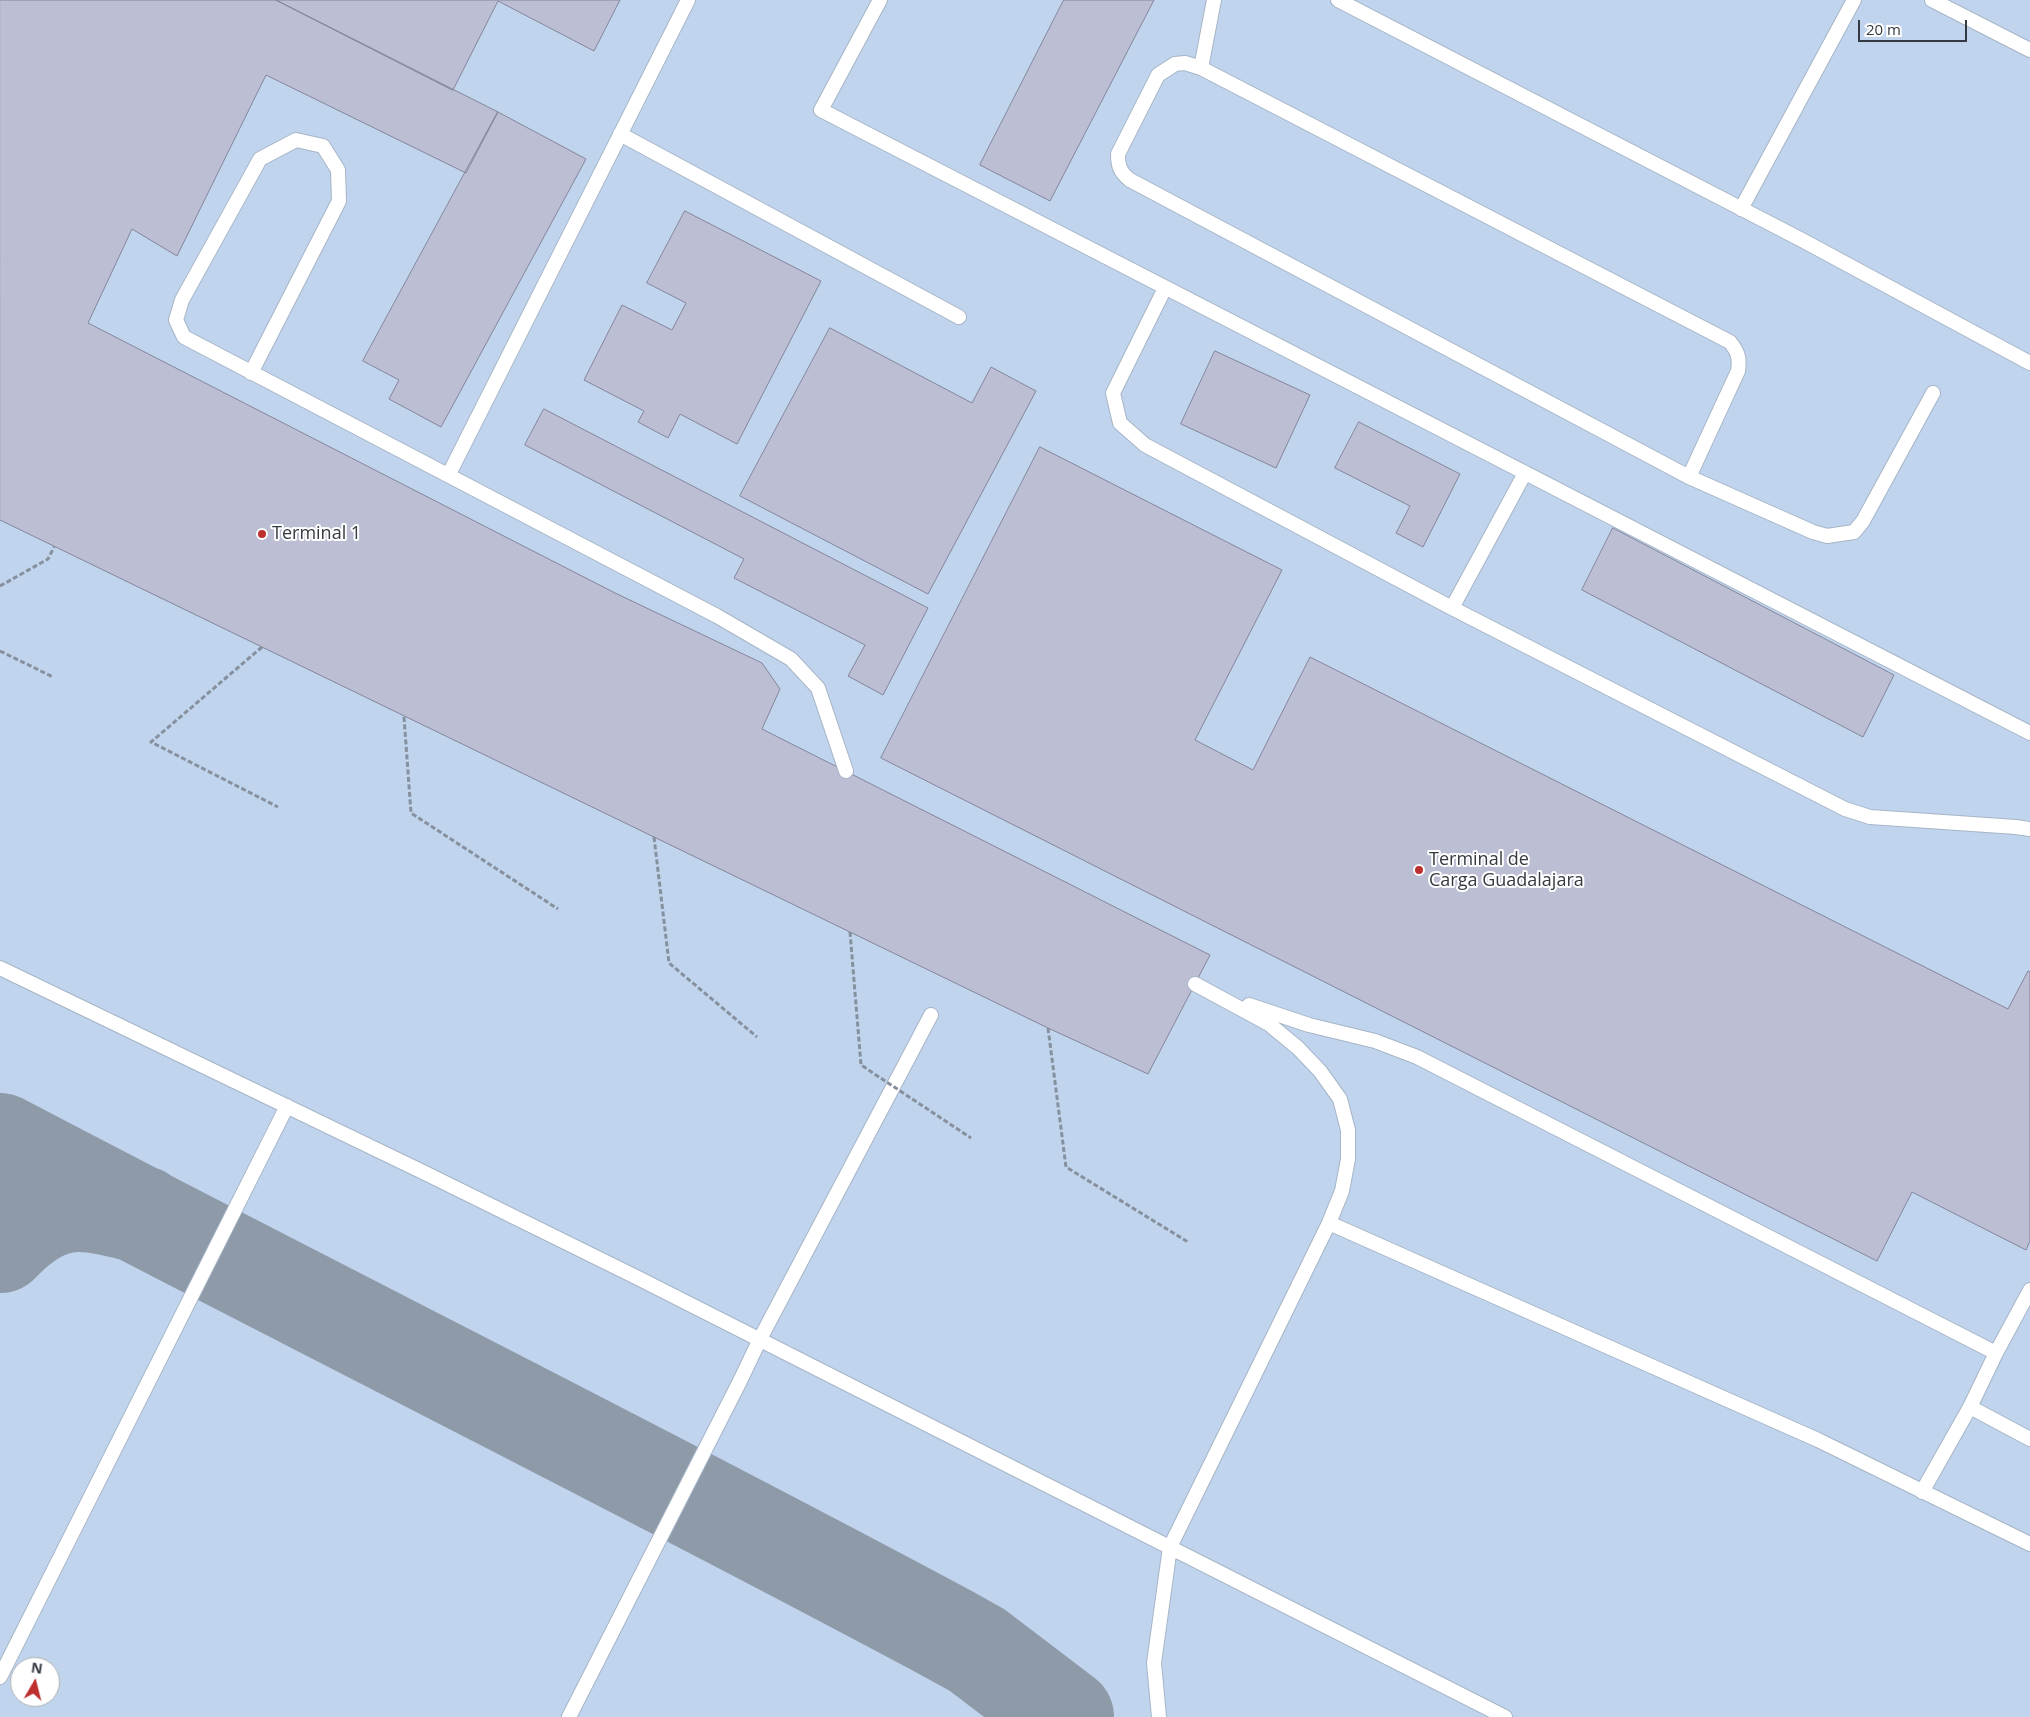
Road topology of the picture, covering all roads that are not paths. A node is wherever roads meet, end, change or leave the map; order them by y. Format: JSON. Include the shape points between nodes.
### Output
{"nodes":[{"id":1,"x":688,"y":0,"type":"edge"},
{"id":2,"x":880,"y":0,"type":"edge"},
{"id":3,"x":1214,"y":0,"type":"edge"},
{"id":4,"x":1338,"y":0,"type":"edge"},
{"id":5,"x":1854,"y":0,"type":"edge"},
{"id":6,"x":1932,"y":0,"type":"edge"},
{"id":7,"x":2030,"y":50,"type":"edge"},
{"id":8,"x":1201,"y":68,"type":"junction"},
{"id":9,"x":620,"y":134,"type":"junction"},
{"id":10,"x":1741,"y":209,"type":"junction"},
{"id":11,"x":1165,"y":288,"type":"junction"},
{"id":12,"x":959,"y":317,"type":"dead end"},
{"id":13,"x":2030,"y":363,"type":"edge"},
{"id":14,"x":251,"y":373,"type":"junction"},
{"id":15,"x":1933,"y":393,"type":"dead end"},
{"id":16,"x":1525,"y":473,"type":"junction"},
{"id":17,"x":449,"y":474,"type":"junction"},
{"id":18,"x":1689,"y":477,"type":"junction"},
{"id":19,"x":1452,"y":608,"type":"junction"},
{"id":20,"x":2030,"y":734,"type":"edge"},
{"id":21,"x":846,"y":771,"type":"dead end"},
{"id":22,"x":2030,"y":829,"type":"edge"},
{"id":23,"x":0,"y":968,"type":"edge"},
{"id":24,"x":931,"y":1015,"type":"dead end"},
{"id":25,"x":287,"y":1106,"type":"junction"},
{"id":26,"x":1329,"y":1223,"type":"junction"},
{"id":27,"x":2030,"y":1290,"type":"edge"},
{"id":28,"x":760,"y":1339,"type":"junction"},
{"id":29,"x":1996,"y":1353,"type":"junction"},
{"id":30,"x":1970,"y":1407,"type":"junction"},
{"id":31,"x":2030,"y":1439,"type":"edge"},
{"id":32,"x":1922,"y":1492,"type":"junction"},
{"id":33,"x":2030,"y":1544,"type":"edge"},
{"id":34,"x":1170,"y":1547,"type":"junction"},
{"id":35,"x":0,"y":1677,"type":"edge"},
{"id":36,"x":569,"y":1717,"type":"edge"},
{"id":37,"x":1159,"y":1717,"type":"edge"},
{"id":38,"x":1505,"y":1717,"type":"edge"}],
"edges":[{"from":1,"to":9,"type":"lane"},
{"from":2,"to":11,"type":"lane","via":[[821,110]]},
{"from":3,"to":8,"type":"lane"},
{"from":4,"to":10,"type":"lane"},
{"from":5,"to":10,"type":"lane"},
{"from":6,"to":7,"type":"lane"},
{"from":8,"to":18,"type":"lane","via":[[1730,342],[1740,360],[1738,371]]},
{"from":8,"to":18,"type":"lane","via":[[1185,63],[1175,64],[1158,75],[1118,154],[1122,174]]},
{"from":9,"to":12,"type":"lane"},
{"from":9,"to":17,"type":"lane"},
{"from":10,"to":13,"type":"lane"},
{"from":11,"to":16,"type":"lane"},
{"from":11,"to":19,"type":"lane","via":[[1113,393],[1120,424],[1145,445]]},
{"from":14,"to":14,"type":"lane","via":[[339,201],[338,170],[323,146],[296,140],[260,159],[182,300],[176,320],[184,337]]},
{"from":14,"to":17,"type":"lane"},
{"from":15,"to":18,"type":"lane","via":[[1854,532],[1828,536],[1812,532]]},
{"from":16,"to":19,"type":"lane"},
{"from":16,"to":20,"type":"lane"},
{"from":17,"to":21,"type":"lane","via":[[717,616],[791,659],[818,688]]},
{"from":19,"to":22,"type":"lane","via":[[1845,809],[1870,817]]},
{"from":23,"to":25,"type":"lane"},
{"from":24,"to":28,"type":"lane"},
{"from":25,"to":28,"type":"lane"},
{"from":25,"to":35,"type":"lane"},
{"from":26,"to":29,"type":"lane","via":[[1342,1191],[1348,1159],[1348,1130],[1340,1099],[1320,1071],[1269,1024],[1195,984],[1272,1014],[1375,1041],[1417,1057]]},
{"from":26,"to":32,"type":"lane","via":[[1818,1440]]},
{"from":26,"to":34,"type":"lane"},
{"from":27,"to":29,"type":"lane"},
{"from":28,"to":34,"type":"lane"},
{"from":28,"to":36,"type":"lane"},
{"from":29,"to":30,"type":"lane"},
{"from":30,"to":31,"type":"lane"},
{"from":30,"to":32,"type":"lane"},
{"from":32,"to":33,"type":"lane"},
{"from":34,"to":37,"type":"lane","via":[[1154,1663]]},
{"from":34,"to":38,"type":"lane"}]}
